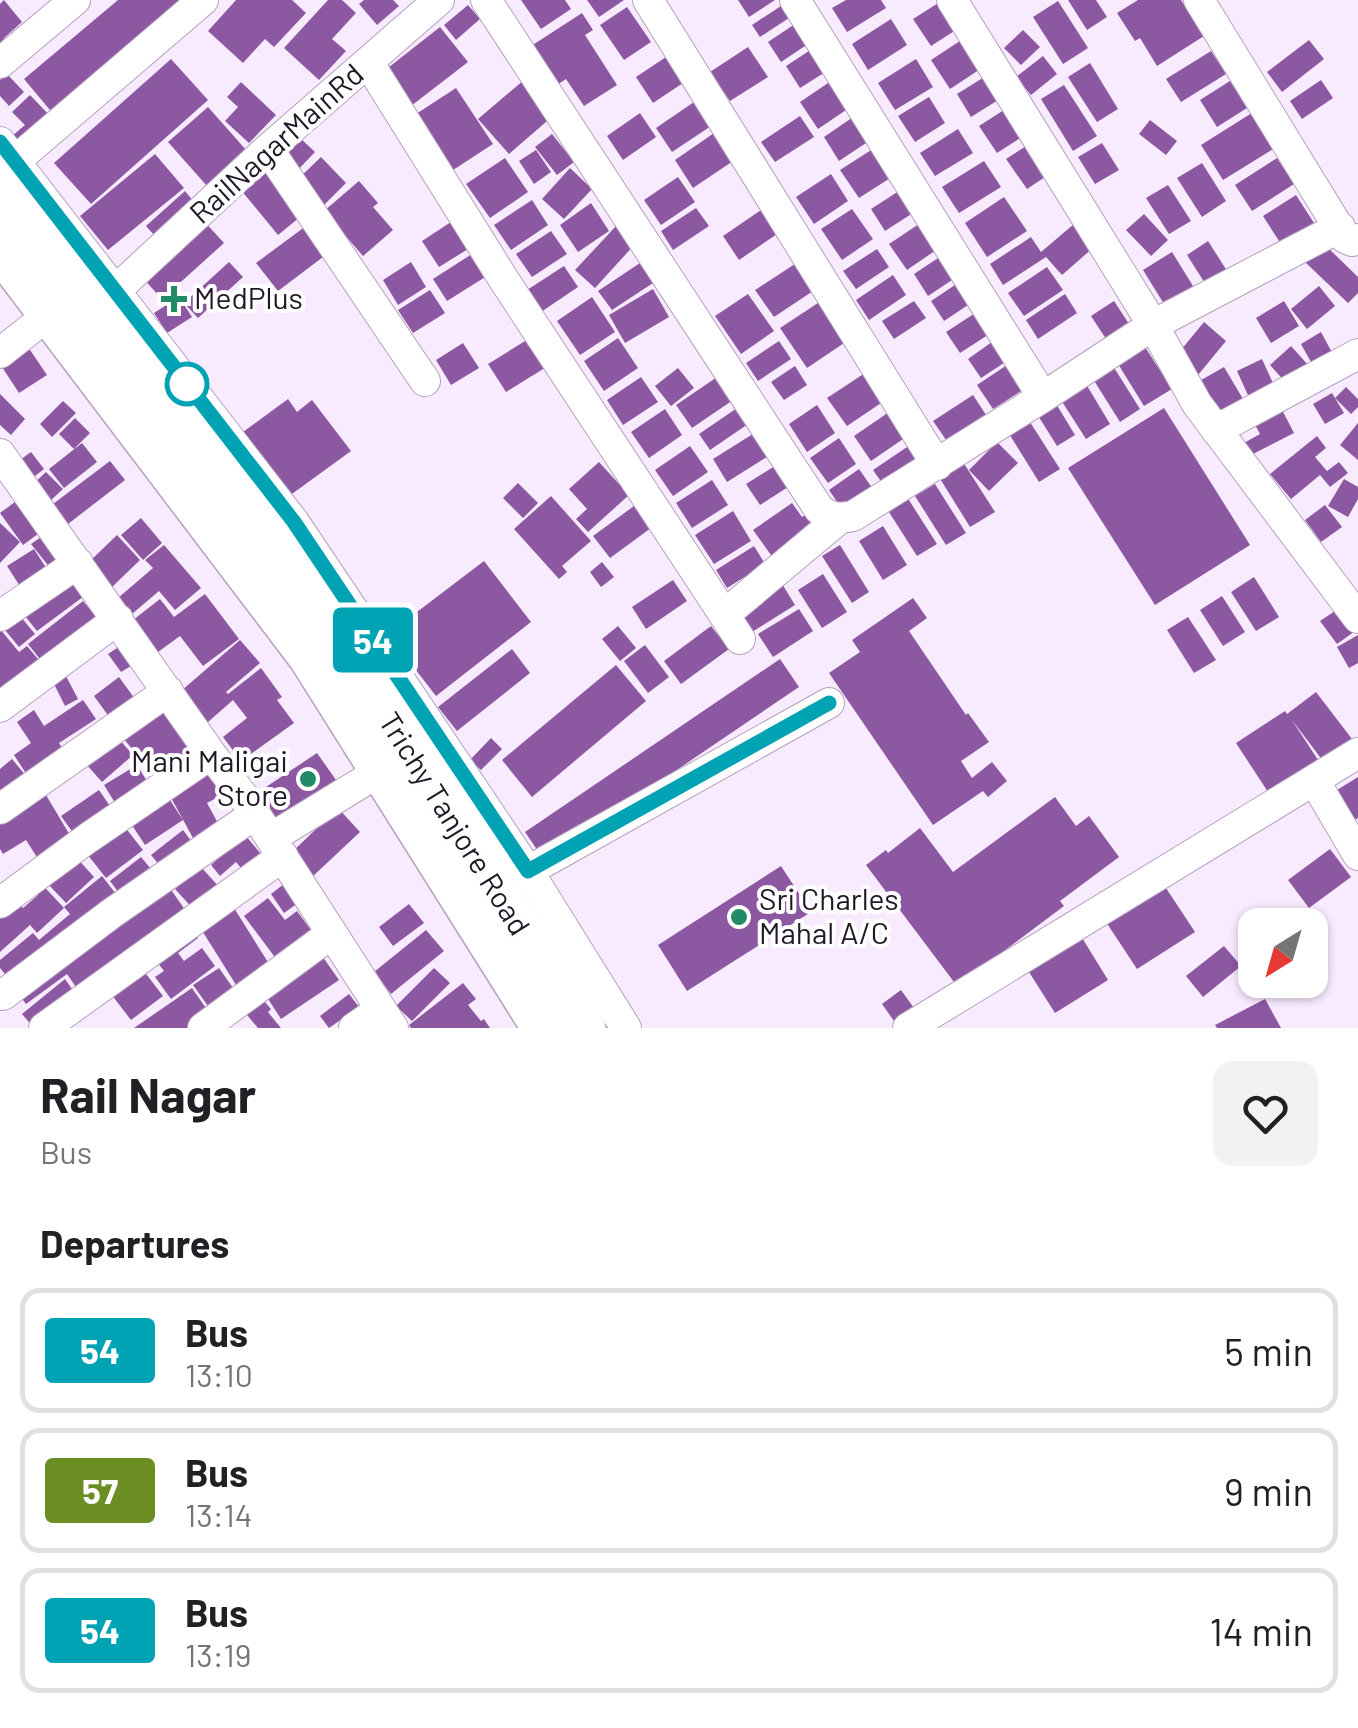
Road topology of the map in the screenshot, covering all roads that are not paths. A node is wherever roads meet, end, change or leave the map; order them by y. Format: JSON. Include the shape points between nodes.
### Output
{"nodes":[{"id":1,"x":75,"y":0,"type":"edge"},
{"id":2,"x":203,"y":0,"type":"edge"},
{"id":3,"x":440,"y":0,"type":"edge"},
{"id":4,"x":486,"y":0,"type":"edge"},
{"id":5,"x":648,"y":0,"type":"edge"},
{"id":6,"x":795,"y":0,"type":"edge"},
{"id":7,"x":952,"y":0,"type":"edge"},
{"id":8,"x":1200,"y":0,"type":"edge"},
{"id":9,"x":368,"y":62,"type":"junction"},
{"id":10,"x":0,"y":64,"type":"edge"},
{"id":11,"x":268,"y":149,"type":"junction"},
{"id":12,"x":5,"y":164,"type":"edge"},
{"id":13,"x":1349,"y":233,"type":"edge"},
{"id":14,"x":0,"y":246,"type":"edge"},
{"id":15,"x":116,"y":290,"type":"junction"},
{"id":16,"x":52,"y":313,"type":"junction"},
{"id":17,"x":1152,"y":324,"type":"junction"},
{"id":18,"x":0,"y":353,"type":"edge"},
{"id":19,"x":1358,"y":354,"type":"edge"},
{"id":20,"x":426,"y":381,"type":"dead end"},
{"id":21,"x":1043,"y":397,"type":"junction"},
{"id":22,"x":1216,"y":430,"type":"junction"},
{"id":23,"x":0,"y":454,"type":"edge"},
{"id":24,"x":937,"y":465,"type":"junction"},
{"id":25,"x":10,"y":492,"type":"edge"},
{"id":26,"x":839,"y":519,"type":"junction"},
{"id":27,"x":78,"y":563,"type":"junction"},
{"id":28,"x":0,"y":616,"type":"edge"},
{"id":29,"x":1358,"y":618,"type":"edge"},
{"id":30,"x":118,"y":619,"type":"junction"},
{"id":31,"x":168,"y":690,"type":"junction"},
{"id":32,"x":829,"y":703,"type":"dead end"},
{"id":33,"x":0,"y":707,"type":"edge"},
{"id":34,"x":1358,"y":753,"type":"edge"},
{"id":35,"x":211,"y":754,"type":"junction"},
{"id":36,"x":382,"y":770,"type":"junction"},
{"id":37,"x":1314,"y":780,"type":"junction"},
{"id":38,"x":0,"y":809,"type":"edge"},
{"id":39,"x":270,"y":836,"type":"junction"},
{"id":40,"x":1358,"y":855,"type":"edge"},
{"id":41,"x":528,"y":871,"type":"junction"},
{"id":42,"x":0,"y":902,"type":"edge"},
{"id":43,"x":331,"y":934,"type":"junction"},
{"id":44,"x":3,"y":995,"type":"dead end"},
{"id":45,"x":387,"y":1019,"type":"edge"},
{"id":46,"x":535,"y":1024,"type":"edge"},
{"id":47,"x":44,"y":1028,"type":"edge"},
{"id":48,"x":202,"y":1028,"type":"edge"},
{"id":49,"x":354,"y":1028,"type":"edge"},
{"id":50,"x":582,"y":1028,"type":"edge"},
{"id":51,"x":626,"y":1028,"type":"edge"},
{"id":52,"x":908,"y":1028,"type":"edge"}],
"edges":[{"from":1,"to":10,"type":"street"},
{"from":2,"to":12,"type":"street"},
{"from":3,"to":9,"type":"street","name":"RailNagarMainRd"},
{"from":4,"to":26,"type":"street","via":[[819,509]]},
{"from":5,"to":24,"type":"street"},
{"from":6,"to":21,"type":"street"},
{"from":7,"to":17,"type":"street"},
{"from":8,"to":13,"type":"street"},
{"from":9,"to":11,"type":"street","name":"RailNagarMainRd"},
{"from":9,"to":26,"type":"street","via":[[732,627]]},
{"from":11,"to":15,"type":"street","name":"RailNagarMainRd"},
{"from":11,"to":20,"type":"street"},
{"from":12,"to":15,"type":"street"},
{"from":12,"to":50,"type":"highway","name":"Trichy Tanjore Road","via":[[95,308],[337,638]]},
{"from":13,"to":17,"type":"street"},
{"from":14,"to":16,"type":"highway","name":"Trichy Tanjore Road"},
{"from":15,"to":41,"type":"street","via":[[294,522]]},
{"from":16,"to":18,"type":"street"},
{"from":16,"to":36,"type":"highway","name":"Trichy Tanjore Road","via":[[311,656]]},
{"from":17,"to":21,"type":"street"},
{"from":17,"to":22,"type":"street"},
{"from":19,"to":22,"type":"street"},
{"from":21,"to":24,"type":"street"},
{"from":22,"to":29,"type":"street"},
{"from":23,"to":25,"type":"street"},
{"from":24,"to":26,"type":"street"},
{"from":25,"to":27,"type":"street"},
{"from":27,"to":28,"type":"street"},
{"from":27,"to":30,"type":"street"},
{"from":30,"to":31,"type":"street"},
{"from":30,"to":33,"type":"street"},
{"from":31,"to":35,"type":"street"},
{"from":31,"to":38,"type":"street"},
{"from":32,"to":41,"type":"street"},
{"from":34,"to":37,"type":"street"},
{"from":35,"to":39,"type":"street"},
{"from":35,"to":42,"type":"street"},
{"from":36,"to":39,"type":"street"},
{"from":36,"to":46,"type":"highway","name":"Trichy Tanjore Road"},
{"from":37,"to":40,"type":"street"},
{"from":37,"to":52,"type":"street"},
{"from":39,"to":43,"type":"street"},
{"from":39,"to":44,"type":"street","via":[[112,913]]},
{"from":39,"to":47,"type":"street"},
{"from":41,"to":51,"type":"street"},
{"from":43,"to":45,"type":"street"},
{"from":43,"to":48,"type":"street"},
{"from":45,"to":49,"type":"street"}]}
